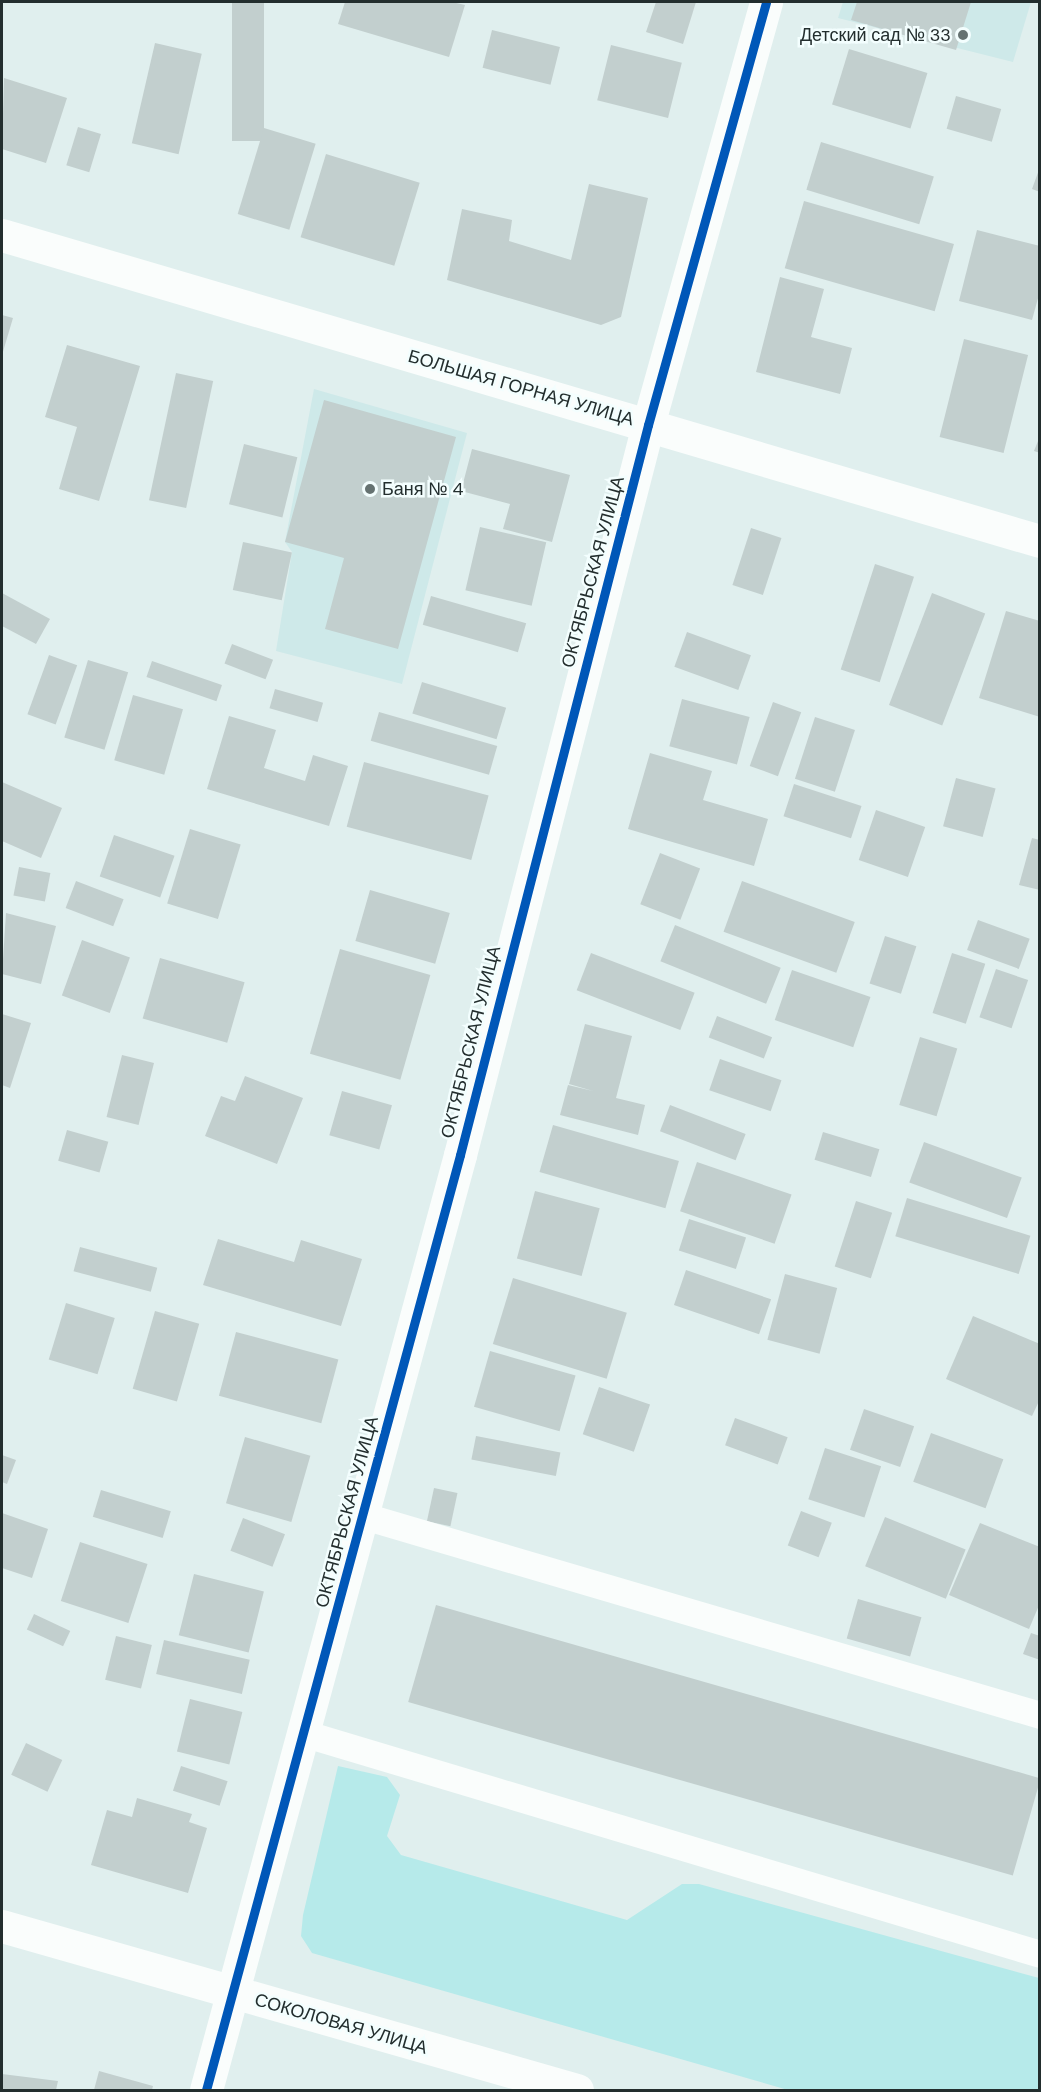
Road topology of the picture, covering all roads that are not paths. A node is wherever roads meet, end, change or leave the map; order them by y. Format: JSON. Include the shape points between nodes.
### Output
{"nodes":[{"id":1,"x":766,"y":2,"type":"edge"},
{"id":2,"x":2,"y":235,"type":"edge"},
{"id":3,"x":648,"y":425,"type":"junction"},
{"id":4,"x":1040,"y":541,"type":"edge"},
{"id":5,"x":364,"y":1516,"type":"junction"},
{"id":6,"x":1040,"y":1715,"type":"edge"},
{"id":7,"x":306,"y":1734,"type":"junction"},
{"id":8,"x":2,"y":1926,"type":"edge"},
{"id":9,"x":1040,"y":1954,"type":"edge"},
{"id":10,"x":233,"y":1993,"type":"junction"},
{"id":11,"x":206,"y":2091,"type":"edge"},
{"id":12,"x":577,"y":2091,"type":"edge"}],
"edges":[{"from":1,"to":3,"type":"street","name":"ОКТЯБРЬСКАЯ УЛИЦА"},
{"from":2,"to":3,"type":"street","name":"БОЛЬШАЯ ГОРНАЯ УЛИЦА"},
{"from":3,"to":4,"type":"street","name":"БОЛЬШАЯ ГОРНАЯ УЛИЦА"},
{"from":3,"to":5,"type":"street","name":"ОКТЯБРЬСКАЯ УЛИЦА"},
{"from":5,"to":6,"type":"lane"},
{"from":5,"to":7,"type":"street","name":"ОКТЯБРЬСКАЯ УЛИЦА"},
{"from":7,"to":9,"type":"lane"},
{"from":7,"to":10,"type":"street","name":"ОКТЯБРЬСКАЯ УЛИЦА"},
{"from":8,"to":10,"type":"street","name":"СОКОЛОВАЯ УЛИЦА"},
{"from":10,"to":11,"type":"street","name":"ОКТЯБРЬСКАЯ УЛИЦА"},
{"from":10,"to":12,"type":"street","name":"СОКОЛОВАЯ УЛИЦА"}]}
